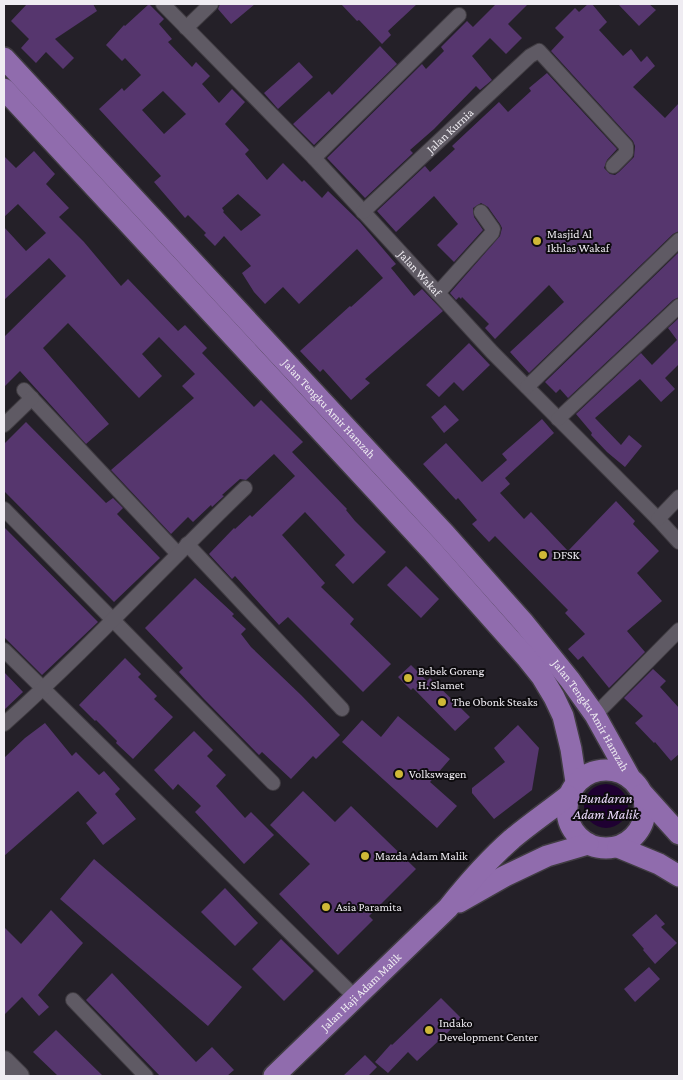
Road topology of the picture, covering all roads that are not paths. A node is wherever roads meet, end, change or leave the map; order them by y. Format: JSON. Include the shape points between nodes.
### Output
{"nodes":[{"id":1,"x":163,"y":4,"type":"edge"},
{"id":2,"x":211,"y":4,"type":"edge"},
{"id":3,"x":459,"y":15,"type":"dead end"},
{"id":4,"x":186,"y":28,"type":"junction"},
{"id":5,"x":4,"y":58,"type":"edge"},
{"id":6,"x":4,"y":89,"type":"edge"},
{"id":7,"x":314,"y":158,"type":"junction"},
{"id":8,"x":613,"y":166,"type":"dead end"},
{"id":9,"x":363,"y":212,"type":"junction"},
{"id":10,"x":481,"y":212,"type":"dead end"},
{"id":11,"x":679,"y":240,"type":"edge"},
{"id":12,"x":438,"y":293,"type":"junction"},
{"id":13,"x":679,"y":306,"type":"edge"},
{"id":14,"x":252,"y":340,"type":"junction"},
{"id":15,"x":527,"y":387,"type":"junction"},
{"id":16,"x":558,"y":419,"type":"junction"},
{"id":17,"x":4,"y":425,"type":"edge"},
{"id":18,"x":245,"y":488,"type":"dead end"},
{"id":19,"x":679,"y":497,"type":"edge"},
{"id":20,"x":4,"y":509,"type":"edge"},
{"id":21,"x":658,"y":519,"type":"junction"},
{"id":22,"x":679,"y":542,"type":"edge"},
{"id":23,"x":182,"y":549,"type":"junction"},
{"id":24,"x":112,"y":620,"type":"junction"},
{"id":25,"x":679,"y":630,"type":"edge"},
{"id":26,"x":4,"y":650,"type":"edge"},
{"id":27,"x":42,"y":690,"type":"junction"},
{"id":28,"x":342,"y":709,"type":"dead end"},
{"id":29,"x":595,"y":714,"type":"junction"},
{"id":30,"x":4,"y":724,"type":"edge"},
{"id":31,"x":629,"y":776,"type":"junction"},
{"id":32,"x":272,"y":783,"type":"dead end"},
{"id":33,"x":572,"y":789,"type":"junction"},
{"id":34,"x":643,"y":794,"type":"junction"},
{"id":35,"x":679,"y":834,"type":"edge"},
{"id":36,"x":588,"y":844,"type":"junction"},
{"id":37,"x":618,"y":847,"type":"junction"},
{"id":38,"x":679,"y":876,"type":"edge"},
{"id":39,"x":448,"y":908,"type":"junction"},
{"id":40,"x":356,"y":998,"type":"junction"},
{"id":41,"x":72,"y":1000,"type":"dead end"},
{"id":42,"x":4,"y":1061,"type":"edge"},
{"id":43,"x":19,"y":1076,"type":"edge"},
{"id":44,"x":146,"y":1076,"type":"edge"},
{"id":45,"x":274,"y":1076,"type":"edge"}],
"edges":[{"from":1,"to":4,"type":"street","name":"Jalan Wakaf"},
{"from":2,"to":4,"type":"street"},
{"from":3,"to":7,"type":"street"},
{"from":4,"to":7,"type":"street","name":"Jalan Wakaf"},
{"from":5,"to":14,"type":"main road","name":"Jalan Tengku Amir Hamzah"},
{"from":6,"to":14,"type":"main road","name":"Jalan Tengku Amir Hamzah"},
{"from":7,"to":9,"type":"street","name":"Jalan Wakaf"},
{"from":8,"to":9,"type":"street","name":"Jalan Kurnia","via":[[626,154],[626,146],[539,52],[530,56]]},
{"from":9,"to":12,"type":"street","name":"Jalan Wakaf"},
{"from":10,"to":12,"type":"street","via":[[491,225],[492,233]]},
{"from":11,"to":15,"type":"street"},
{"from":12,"to":15,"type":"street","name":"Jalan Wakaf"},
{"from":13,"to":16,"type":"street"},
{"from":14,"to":29,"type":"main road","name":"Jalan Tengku Amir Hamzah","via":[[445,534],[524,623]]},
{"from":14,"to":33,"type":"main road","name":"Jalan Tengku Amir Hamzah","via":[[542,677],[565,721],[571,749]]},
{"from":15,"to":16,"type":"street","name":"Jalan Wakaf"},
{"from":16,"to":21,"type":"street","name":"Jalan Wakaf"},
{"from":17,"to":23,"type":"street","via":[[28,394]]},
{"from":18,"to":23,"type":"street"},
{"from":19,"to":21,"type":"street"},
{"from":20,"to":24,"type":"street"},
{"from":21,"to":22,"type":"street","name":"Jalan Wakaf"},
{"from":23,"to":24,"type":"street"},
{"from":23,"to":28,"type":"street"},
{"from":24,"to":27,"type":"street"},
{"from":24,"to":32,"type":"street"},
{"from":25,"to":29,"type":"street"},
{"from":26,"to":27,"type":"street"},
{"from":27,"to":30,"type":"street"},
{"from":27,"to":40,"type":"street"},
{"from":29,"to":31,"type":"main road","name":"Jalan Tengku Amir Hamzah"},
{"from":31,"to":33,"type":"main road","via":[[611,769],[592,771]]},
{"from":31,"to":34,"type":"main road"},
{"from":33,"to":36,"type":"main road","via":[[566,810],[569,824]]},
{"from":33,"to":39,"type":"main road","name":"Jalan Haji Adam Malik","via":[[512,839]]},
{"from":34,"to":35,"type":"main road"},
{"from":34,"to":37,"type":"main road","via":[[646,810],[642,826],[632,839]]},
{"from":36,"to":37,"type":"main road","via":[[602,848]]},
{"from":36,"to":39,"type":"main road","name":"Jalan Haji Adam Malik","via":[[526,865]]},
{"from":37,"to":38,"type":"main road"},
{"from":39,"to":40,"type":"main road","name":"Jalan Haji Adam Malik"},
{"from":40,"to":45,"type":"main road","name":"Jalan Haji Adam Malik"},
{"from":41,"to":44,"type":"street"},
{"from":42,"to":43,"type":"street"}]}
